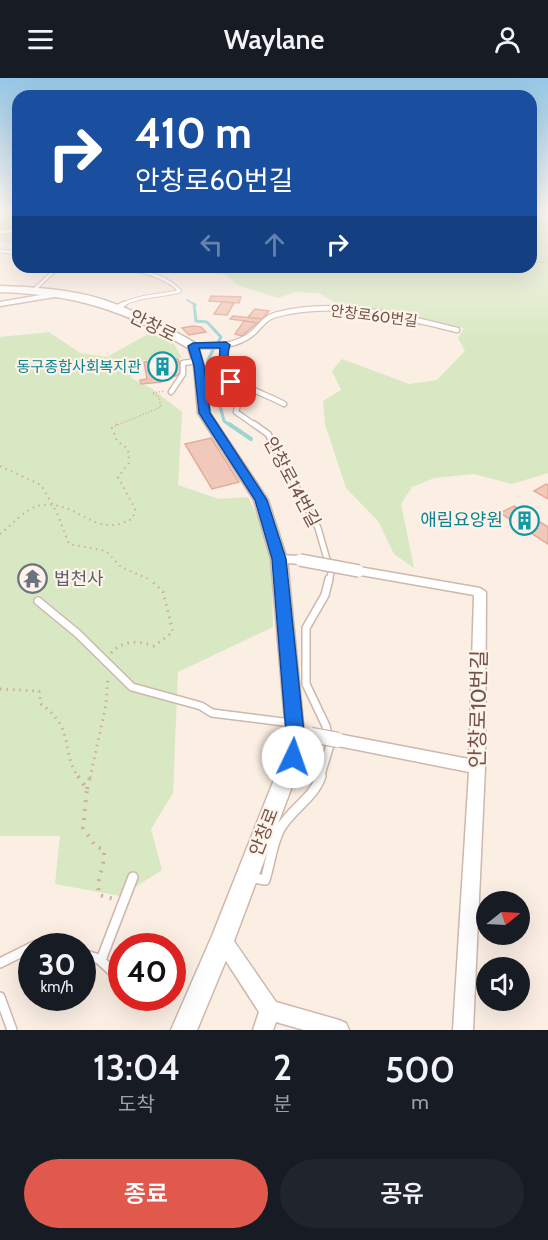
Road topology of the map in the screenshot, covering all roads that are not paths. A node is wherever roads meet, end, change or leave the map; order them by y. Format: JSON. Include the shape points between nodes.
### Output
{"nodes":[{"id":1,"x":52,"y":273,"type":"edge"},
{"id":2,"x":144,"y":273,"type":"edge"},
{"id":3,"x":0,"y":289,"type":"edge"},
{"id":4,"x":34,"y":290,"type":"junction"},
{"id":5,"x":58,"y":294,"type":"junction"},
{"id":6,"x":0,"y":304,"type":"edge"},
{"id":7,"x":116,"y":308,"type":"junction"},
{"id":8,"x":457,"y":330,"type":"dead end"},
{"id":9,"x":226,"y":345,"type":"junction"},
{"id":10,"x":195,"y":353,"type":"junction"},
{"id":11,"x":234,"y":379,"type":"junction"},
{"id":12,"x":171,"y":392,"type":"road end"},
{"id":13,"x":284,"y":404,"type":"dead end"},
{"id":14,"x":279,"y":559,"type":"junction"},
{"id":15,"x":38,"y":601,"type":"dead end"},
{"id":16,"x":300,"y":731,"type":"junction"},
{"id":17,"x":477,"y":767,"type":"junction"},
{"id":18,"x":248,"y":877,"type":"junction"},
{"id":19,"x":133,"y":878,"type":"dead end"},
{"id":20,"x":222,"y":941,"type":"junction"},
{"id":21,"x":18,"y":954,"type":"edge"},
{"id":22,"x":96,"y":958,"type":"edge"},
{"id":23,"x":101,"y":960,"type":"junction"},
{"id":24,"x":0,"y":963,"type":"edge"},
{"id":25,"x":108,"y":967,"type":"edge"},
{"id":26,"x":0,"y":997,"type":"edge"},
{"id":27,"x":270,"y":1010,"type":"junction"},
{"id":28,"x":12,"y":1030,"type":"edge"},
{"id":29,"x":184,"y":1030,"type":"edge"},
{"id":30,"x":263,"y":1030,"type":"edge"},
{"id":31,"x":339,"y":1030,"type":"edge"},
{"id":32,"x":463,"y":1030,"type":"edge"}],
"edges":[{"from":1,"to":4,"type":"lane"},
{"from":2,"to":7,"type":"lane","via":[[170,282],[180,291],[142,295]]},
{"from":3,"to":4,"type":"street","name":"안창로"},
{"from":4,"to":5,"type":"street","name":"안창로"},
{"from":5,"to":6,"type":"street"},
{"from":5,"to":7,"type":"street","name":"안창로"},
{"from":7,"to":10,"type":"street","name":"안창로","via":[[164,329]]},
{"from":8,"to":9,"type":"lane","name":"안창로60번길","via":[[329,309],[291,311],[268,317],[253,334]]},
{"from":9,"to":10,"type":"lane","name":"안창로60번길"},
{"from":9,"to":11,"type":"lane","via":[[222,354],[224,364]]},
{"from":10,"to":12,"type":"lane","via":[[183,363],[183,374]]},
{"from":10,"to":14,"type":"street","name":"안창로","via":[[204,413],[261,500]]},
{"from":11,"to":13,"type":"lane"},
{"from":11,"to":18,"type":"lane","name":"안창로14번길","via":[[232,389],[239,401],[236,412],[268,434],[318,528],[331,573],[325,595],[306,627],[306,684],[326,726],[330,745],[317,788],[293,810],[279,831],[265,880]]},
{"from":14,"to":16,"type":"street","name":"안창로"},
{"from":14,"to":17,"type":"street","name":"안창로10번길","bridge":true,"via":[[480,592]]},
{"from":15,"to":16,"type":"lane","via":[[132,687],[233,717]]},
{"from":16,"to":17,"type":"street","bridge":true},
{"from":16,"to":18,"type":"street","name":"안창로"},
{"from":17,"to":32,"type":"street","name":"안창로10번길"},
{"from":18,"to":20,"type":"street","name":"안창로"},
{"from":19,"to":23,"type":"lane"},
{"from":20,"to":27,"type":"street"},
{"from":20,"to":29,"type":"street","name":"안창로"},
{"from":21,"to":24,"type":"lane"},
{"from":22,"to":23,"type":"lane"},
{"from":23,"to":25,"type":"lane"},
{"from":26,"to":28,"type":"lane"},
{"from":27,"to":30,"type":"street"},
{"from":27,"to":31,"type":"street"}]}
